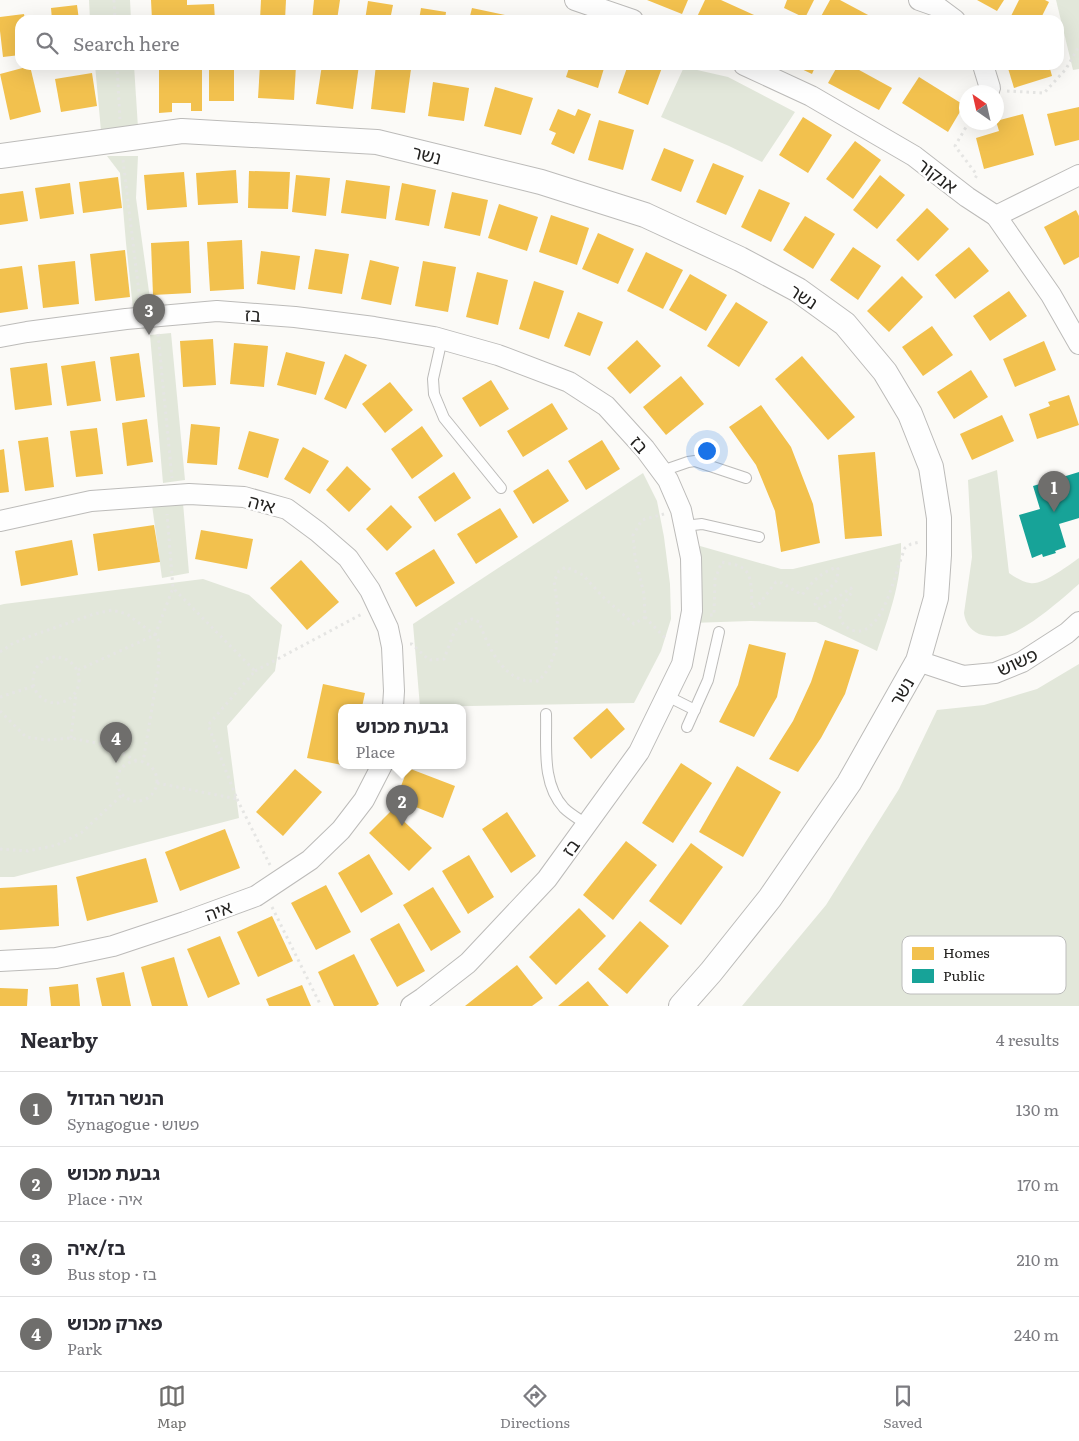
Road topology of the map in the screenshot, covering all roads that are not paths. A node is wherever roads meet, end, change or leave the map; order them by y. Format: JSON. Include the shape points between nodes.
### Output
{"nodes":[{"id":1,"x":575,"y":0,"type":"edge"},
{"id":2,"x":919,"y":0,"type":"edge"},
{"id":3,"x":618,"y":15,"type":"edge"},
{"id":4,"x":948,"y":15,"type":"edge"},
{"id":5,"x":755,"y":70,"type":"edge"},
{"id":6,"x":985,"y":70,"type":"edge"},
{"id":7,"x":992,"y":85,"type":"edge"},
{"id":8,"x":0,"y":156,"type":"edge"},
{"id":9,"x":1079,"y":175,"type":"edge"},
{"id":10,"x":996,"y":216,"type":"junction"},
{"id":11,"x":0,"y":337,"type":"edge"},
{"id":12,"x":442,"y":339,"type":"junction"},
{"id":13,"x":1079,"y":344,"type":"edge"},
{"id":14,"x":662,"y":471,"type":"junction"},
{"id":15,"x":746,"y":478,"type":"dead end"},
{"id":16,"x":501,"y":488,"type":"dead end"},
{"id":17,"x":682,"y":518,"type":"junction"},
{"id":18,"x":0,"y":521,"type":"edge"},
{"id":19,"x":759,"y":537,"type":"dead end"},
{"id":20,"x":1079,"y":622,"type":"edge"},
{"id":21,"x":719,"y":632,"type":"dead end"},
{"id":22,"x":918,"y":661,"type":"junction"},
{"id":23,"x":667,"y":696,"type":"junction"},
{"id":24,"x":393,"y":704,"type":"edge"},
{"id":25,"x":694,"y":710,"type":"junction"},
{"id":26,"x":546,"y":714,"type":"dead end"},
{"id":27,"x":686,"y":727,"type":"dead end"},
{"id":28,"x":380,"y":769,"type":"edge"},
{"id":29,"x":586,"y":824,"type":"junction"},
{"id":30,"x":0,"y":961,"type":"edge"},
{"id":31,"x":411,"y":1006,"type":"edge"},
{"id":32,"x":681,"y":1006,"type":"edge"}],
"edges":[{"from":1,"to":3,"type":"street"},
{"from":2,"to":4,"type":"street"},
{"from":5,"to":10,"type":"street","name":"אנקור","via":[[811,96],[914,156]]},
{"from":6,"to":7,"type":"street"},
{"from":8,"to":22,"type":"street","name":"נשר","via":[[182,131],[377,142],[541,182],[636,212],[740,259],[798,290],[845,324],[885,372],[910,414],[931,467],[939,518],[939,554],[936,598]]},
{"from":9,"to":10,"type":"street"},
{"from":10,"to":13,"type":"street","name":"אנקור","via":[[1051,295]]},
{"from":11,"to":12,"type":"street","name":"בז","via":[[217,311],[295,317]]},
{"from":12,"to":14,"type":"street","name":"בז","via":[[498,355],[569,382],[606,406]]},
{"from":12,"to":16,"type":"lane","via":[[433,379],[434,394],[444,418]]},
{"from":14,"to":15,"type":"lane","via":[[696,461]]},
{"from":14,"to":17,"type":"street","name":"בז"},
{"from":17,"to":19,"type":"lane"},
{"from":17,"to":23,"type":"street","name":"בז","via":[[691,558],[692,611],[684,658]]},
{"from":18,"to":24,"type":"street","name":"איה","via":[[91,501],[189,494],[244,497],[287,509],[348,558],[370,590],[388,628],[392,647]]},
{"from":20,"to":22,"type":"street","name":"פשוש","via":[[1022,662],[995,673],[963,676]]},
{"from":21,"to":25,"type":"lane","via":[[708,680]]},
{"from":22,"to":32,"type":"street","name":"נשר","via":[[849,782],[770,898]]},
{"from":23,"to":25,"type":"lane"},
{"from":23,"to":29,"type":"street","name":"בז","via":[[639,752]]},
{"from":25,"to":27,"type":"lane"},
{"from":26,"to":29,"type":"lane","via":[[548,775],[553,792],[565,808]]},
{"from":28,"to":30,"type":"street","name":"איה","via":[[364,800],[341,830],[310,860],[256,896],[113,946],[56,958]]},
{"from":29,"to":31,"type":"street","name":"בז","via":[[547,879],[468,963]]}]}
